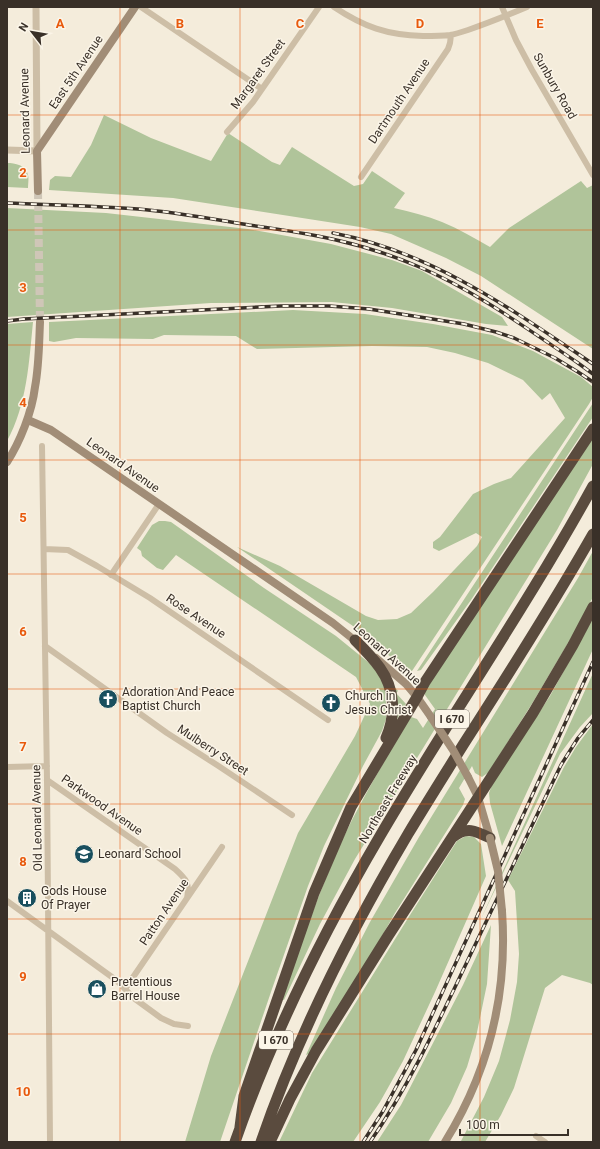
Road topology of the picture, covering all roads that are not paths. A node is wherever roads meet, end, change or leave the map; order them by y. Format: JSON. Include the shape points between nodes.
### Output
{"nodes":[{"id":1,"x":36,"y":7,"type":"edge"},
{"id":2,"x":135,"y":7,"type":"edge"},
{"id":3,"x":141,"y":7,"type":"edge"},
{"id":4,"x":319,"y":7,"type":"edge"},
{"id":5,"x":334,"y":7,"type":"edge"},
{"id":6,"x":502,"y":7,"type":"edge"},
{"id":7,"x":527,"y":7,"type":"edge"},
{"id":8,"x":505,"y":16,"type":"junction"},
{"id":9,"x":451,"y":35,"type":"junction"},
{"id":10,"x":262,"y":89,"type":"junction"},
{"id":11,"x":227,"y":132,"type":"dead end"},
{"id":12,"x":7,"y":150,"type":"edge"},
{"id":13,"x":37,"y":151,"type":"junction"},
{"id":14,"x":593,"y":174,"type":"edge"},
{"id":15,"x":361,"y":177,"type":"dead end"},
{"id":16,"x":38,"y":191,"type":"tunnel mouth"},
{"id":17,"x":40,"y":322,"type":"tunnel mouth"},
{"id":18,"x":28,"y":420,"type":"junction"},
{"id":19,"x":593,"y":429,"type":"edge"},
{"id":20,"x":42,"y":446,"type":"dead end"},
{"id":21,"x":7,"y":462,"type":"edge"},
{"id":22,"x":593,"y":486,"type":"edge"},
{"id":23,"x":159,"y":504,"type":"junction"},
{"id":24,"x":593,"y":534,"type":"edge"},
{"id":25,"x":44,"y":549,"type":"junction"},
{"id":26,"x":111,"y":575,"type":"junction"},
{"id":27,"x":593,"y":607,"type":"edge"},
{"id":28,"x":355,"y":640,"type":"junction"},
{"id":29,"x":45,"y":646,"type":"junction"},
{"id":30,"x":417,"y":697,"type":"junction"},
{"id":31,"x":328,"y":720,"type":"dead end"},
{"id":32,"x":47,"y":766,"type":"junction"},
{"id":33,"x":7,"y":767,"type":"edge"},
{"id":34,"x":47,"y":780,"type":"junction"},
{"id":35,"x":360,"y":791,"type":"junction"},
{"id":36,"x":478,"y":797,"type":"junction"},
{"id":37,"x":292,"y":815,"type":"dead end"},
{"id":38,"x":451,"y":838,"type":"junction"},
{"id":39,"x":490,"y":838,"type":"junction"},
{"id":40,"x":222,"y":847,"type":"dead end"},
{"id":41,"x":187,"y":898,"type":"junction"},
{"id":42,"x":7,"y":901,"type":"edge"},
{"id":43,"x":49,"y":932,"type":"junction"},
{"id":44,"x":125,"y":990,"type":"junction"},
{"id":45,"x":188,"y":1026,"type":"dead end"},
{"id":46,"x":240,"y":1127,"type":"junction"},
{"id":47,"x":536,"y":1136,"type":"dead end"},
{"id":48,"x":50,"y":1142,"type":"edge"},
{"id":49,"x":235,"y":1142,"type":"edge"},
{"id":50,"x":261,"y":1142,"type":"edge"},
{"id":51,"x":270,"y":1142,"type":"edge"},
{"id":52,"x":445,"y":1142,"type":"edge"},
{"id":53,"x":545,"y":1142,"type":"edge"}],
"edges":[{"from":1,"to":13,"type":"street","name":"Leonard Avenue"},
{"from":2,"to":13,"type":"main road","name":"East 5th Avenue"},
{"from":3,"to":10,"type":"street"},
{"from":4,"to":10,"type":"street","name":"Margaret Street"},
{"from":5,"to":9,"type":"street","via":[[367,25],[389,33],[410,36]]},
{"from":6,"to":8,"type":"street","name":"Sunbury Road"},
{"from":7,"to":8,"type":"street"},
{"from":8,"to":9,"type":"street"},
{"from":8,"to":14,"type":"street","name":"Sunbury Road","via":[[532,70]]},
{"from":9,"to":15,"type":"street","name":"Dartmouth Avenue","via":[[448,49]]},
{"from":10,"to":11,"type":"street","name":"Margaret Street"},
{"from":12,"to":13,"type":"street"},
{"from":13,"to":16,"type":"main road","name":"Leonard Avenue"},
{"from":17,"to":18,"type":"main road","via":[[35,388]]},
{"from":18,"to":21,"type":"main road"},
{"from":18,"to":23,"type":"main road","name":"Leonard Avenue","via":[[51,430]]},
{"from":19,"to":30,"type":"highway"},
{"from":20,"to":25,"type":"street","name":"Old Leonard Avenue"},
{"from":22,"to":46,"type":"highway","name":"Northeast Freeway","number":"I 670","via":[[519,613],[383,831],[337,914],[288,1013]]},
{"from":23,"to":26,"type":"street"},
{"from":23,"to":28,"type":"main road","name":"Leonard Avenue"},
{"from":24,"to":50,"type":"highway","number":"I 670","via":[[372,895],[314,1012]]},
{"from":25,"to":26,"type":"street","name":"Rose Avenue","via":[[68,550]]},
{"from":25,"to":29,"type":"street","name":"Old Leonard Avenue"},
{"from":26,"to":31,"type":"street","name":"Rose Avenue","via":[[150,598]]},
{"from":27,"to":36,"type":"highway","via":[[533,713]]},
{"from":28,"to":30,"type":"main road","name":"Leonard Avenue","via":[[406,684]]},
{"from":28,"to":35,"type":"highway","via":[[385,675],[393,703],[390,728]]},
{"from":29,"to":32,"type":"street","name":"Old Leonard Avenue"},
{"from":29,"to":37,"type":"street","name":"Mulberry Street","via":[[167,733]]},
{"from":30,"to":35,"type":"highway"},
{"from":30,"to":36,"type":"main road","name":"Leonard Avenue","bridge":true,"via":[[453,750]]},
{"from":32,"to":33,"type":"street"},
{"from":32,"to":34,"type":"street","name":"Old Leonard Avenue"},
{"from":34,"to":41,"type":"street","name":"Parkwood Avenue","via":[[176,869],[188,884]]},
{"from":34,"to":43,"type":"street","name":"Old Leonard Avenue"},
{"from":35,"to":46,"type":"highway","via":[[334,844],[298,937],[244,1096]]},
{"from":36,"to":38,"type":"highway"},
{"from":36,"to":39,"type":"main road","name":"Leonard Avenue"},
{"from":38,"to":39,"type":"highway","via":[[463,830]]},
{"from":38,"to":51,"type":"highway","via":[[316,1051]]},
{"from":39,"to":52,"type":"main road","name":"Leonard Avenue","bridge":true,"via":[[498,872],[504,934],[498,1007],[483,1065],[463,1111]]},
{"from":40,"to":41,"type":"street","name":"Patton Avenue"},
{"from":41,"to":44,"type":"street","name":"Patton Avenue"},
{"from":42,"to":43,"type":"street"},
{"from":43,"to":44,"type":"street","via":[[116,980]]},
{"from":43,"to":48,"type":"street","name":"Old Leonard Avenue"},
{"from":44,"to":45,"type":"street","via":[[161,1018],[174,1024]]},
{"from":46,"to":49,"type":"highway","name":"Northeast Freeway","number":"I 670"},
{"from":47,"to":53,"type":"street"}]}
